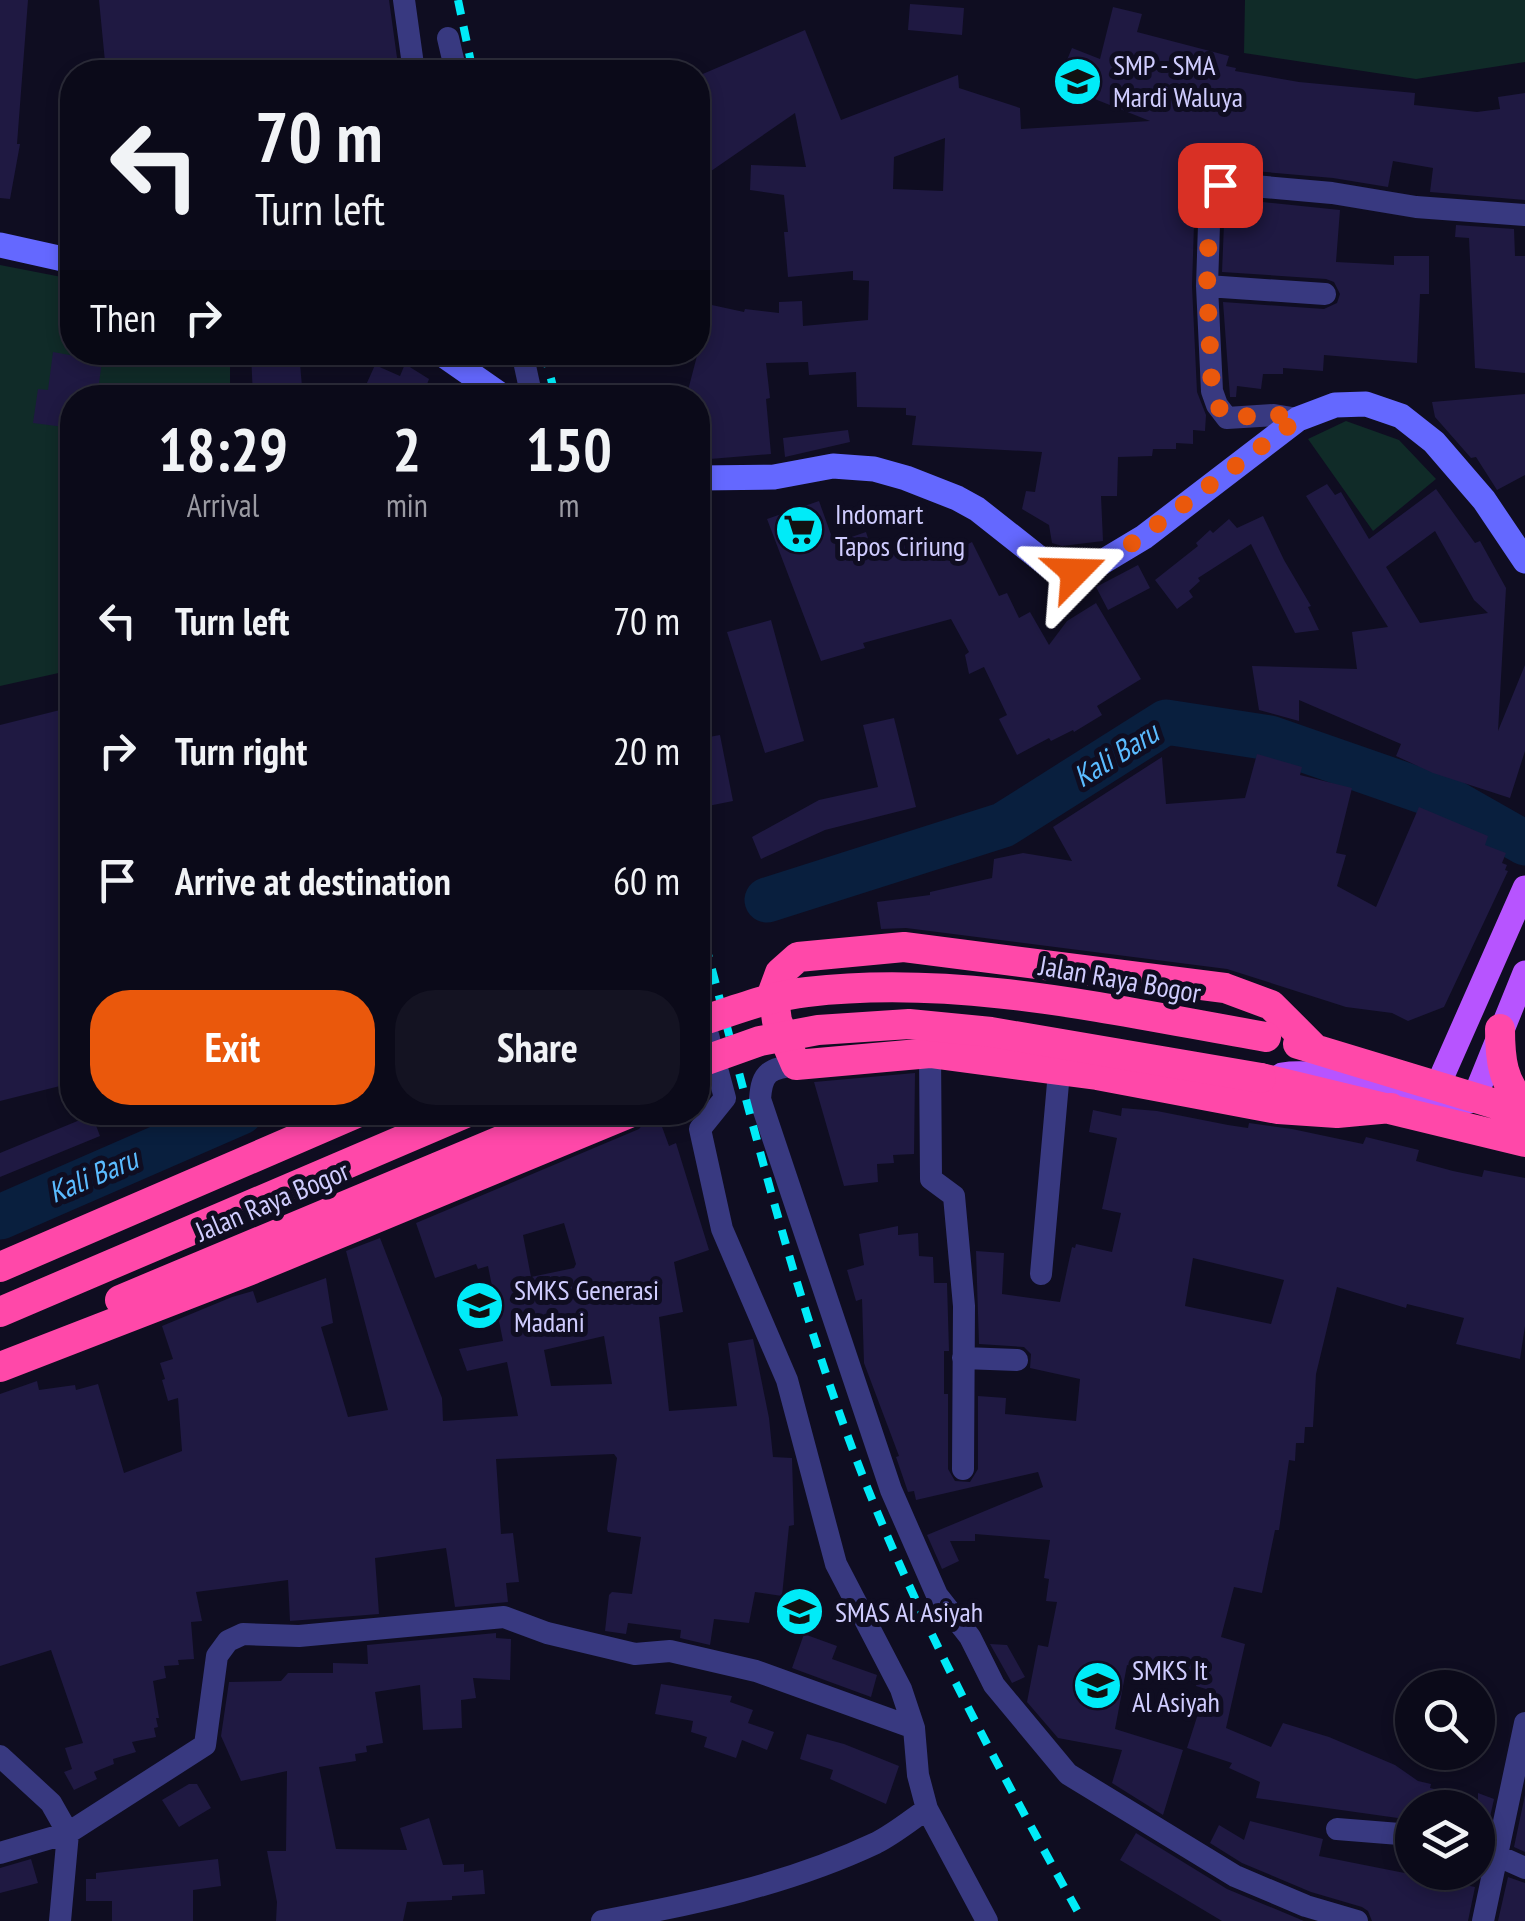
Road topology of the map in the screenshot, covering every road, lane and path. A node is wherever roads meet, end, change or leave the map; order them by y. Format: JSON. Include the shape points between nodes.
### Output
{"nodes":[{"id":1,"x":404,"y":0,"type":"edge"},
{"id":2,"x":448,"y":38,"type":"dead end"},
{"id":3,"x":412,"y":60,"type":"edge"},
{"id":4,"x":453,"y":60,"type":"edge"},
{"id":5,"x":1525,"y":215,"type":"edge"},
{"id":6,"x":0,"y":245,"type":"edge"},
{"id":7,"x":60,"y":258,"type":"edge"},
{"id":8,"x":1207,"y":286,"type":"junction"},
{"id":9,"x":1325,"y":294,"type":"dead end"},
{"id":10,"x":458,"y":365,"type":"edge"},
{"id":11,"x":486,"y":385,"type":"edge"},
{"id":12,"x":1298,"y":419,"type":"junction"},
{"id":13,"x":710,"y":478,"type":"edge"},
{"id":14,"x":1525,"y":561,"type":"edge"},
{"id":15,"x":1525,"y":888,"type":"edge"},
{"id":16,"x":1525,"y":973,"type":"edge"},
{"id":17,"x":710,"y":1019,"type":"edge"},
{"id":18,"x":1500,"y":1029,"type":"junction"},
{"id":19,"x":1314,"y":1048,"type":"junction"},
{"id":20,"x":930,"y":1053,"type":"junction"},
{"id":21,"x":796,"y":1065,"type":"junction"},
{"id":22,"x":1058,"y":1072,"type":"junction"},
{"id":23,"x":710,"y":1073,"type":"edge"},
{"id":24,"x":1264,"y":1079,"type":"junction"},
{"id":25,"x":710,"y":1082,"type":"edge"},
{"id":26,"x":1438,"y":1085,"type":"junction"},
{"id":27,"x":1474,"y":1099,"type":"junction"},
{"id":28,"x":1525,"y":1104,"type":"edge"},
{"id":29,"x":1391,"y":1108,"type":"junction"},
{"id":30,"x":1525,"y":1113,"type":"edge"},
{"id":31,"x":710,"y":1117,"type":"edge"},
{"id":32,"x":329,"y":1125,"type":"edge"},
{"id":33,"x":438,"y":1125,"type":"edge"},
{"id":34,"x":538,"y":1125,"type":"edge"},
{"id":35,"x":601,"y":1125,"type":"edge"},
{"id":36,"x":703,"y":1125,"type":"edge"},
{"id":37,"x":1525,"y":1142,"type":"edge"},
{"id":38,"x":0,"y":1268,"type":"edge"},
{"id":39,"x":1041,"y":1274,"type":"dead end"},
{"id":40,"x":2,"y":1311,"type":"edge"},
{"id":41,"x":10,"y":1346,"type":"edge"},
{"id":42,"x":963,"y":1358,"type":"junction"},
{"id":43,"x":1017,"y":1360,"type":"dead end"},
{"id":44,"x":0,"y":1367,"type":"edge"},
{"id":45,"x":964,"y":1469,"type":"dead end"},
{"id":46,"x":1525,"y":1723,"type":"edge"},
{"id":47,"x":914,"y":1728,"type":"junction"},
{"id":48,"x":0,"y":1756,"type":"edge"},
{"id":49,"x":927,"y":1809,"type":"junction"},
{"id":50,"x":1495,"y":1821,"type":"edge"},
{"id":51,"x":1337,"y":1829,"type":"dead end"},
{"id":52,"x":68,"y":1833,"type":"junction"},
{"id":53,"x":1395,"y":1834,"type":"edge"},
{"id":54,"x":0,"y":1853,"type":"edge"},
{"id":55,"x":1495,"y":1855,"type":"edge"},
{"id":56,"x":1525,"y":1868,"type":"edge"},
{"id":57,"x":1485,"y":1890,"type":"edge"},
{"id":58,"x":60,"y":1921,"type":"edge"},
{"id":59,"x":602,"y":1921,"type":"edge"},
{"id":60,"x":988,"y":1921,"type":"edge"},
{"id":61,"x":1357,"y":1921,"type":"edge"},
{"id":62,"x":1484,"y":1921,"type":"edge"}],
"edges":[{"from":1,"to":3,"type":"street"},
{"from":2,"to":4,"type":"street"},
{"from":5,"to":8,"type":"street","via":[[1220,185],[1210,194]]},
{"from":6,"to":7,"type":"main road"},
{"from":8,"to":9,"type":"street"},
{"from":8,"to":12,"type":"street","via":[[1217,405],[1227,418]]},
{"from":10,"to":11,"type":"main road"},
{"from":12,"to":13,"type":"main road","via":[[1115,556],[1075,572],[1054,568],[957,498],[874,469],[833,466]]},
{"from":12,"to":14,"type":"main road","via":[[1351,403],[1401,416],[1460,469]]},
{"from":15,"to":26,"type":"main road"},
{"from":16,"to":18,"type":"main road"},
{"from":17,"to":19,"type":"highway","name":"Jalan Raya Bogor","bridge":true,"via":[[804,992],[904,985],[1025,995]]},
{"from":18,"to":27,"type":"main road"},
{"from":18,"to":28,"type":"highway","via":[[1500,1059]]},
{"from":19,"to":21,"type":"highway","via":[[1271,1005],[1226,988],[904,947],[798,957],[780,972],[773,992]]},
{"from":19,"to":26,"type":"highway","name":"Jalan Raya Bogor"},
{"from":20,"to":21,"type":"highway"},
{"from":20,"to":22,"type":"highway"},
{"from":20,"to":42,"type":"street","via":[[931,1179],[954,1196]]},
{"from":21,"to":61,"type":"street","via":[[773,1069],[760,1099],[892,1490],[937,1595],[970,1637],[994,1685],[1068,1774],[1235,1876]]},
{"from":22,"to":29,"type":"highway","via":[[1278,1109]]},
{"from":22,"to":39,"type":"street"},
{"from":23,"to":24,"type":"highway","bridge":true,"via":[[760,1042],[909,1024]]},
{"from":24,"to":27,"type":"main road","via":[[1346,1078],[1450,1103]]},
{"from":24,"to":29,"type":"highway"},
{"from":25,"to":31,"type":"street","via":[[725,1098]]},
{"from":26,"to":27,"type":"highway","name":"Jalan Raya Bogor"},
{"from":27,"to":30,"type":"highway","name":"Jalan Raya Bogor"},
{"from":29,"to":37,"type":"highway"},
{"from":32,"to":38,"type":"highway"},
{"from":33,"to":40,"type":"highway","name":"Jalan Raya Bogor"},
{"from":34,"to":41,"type":"highway","name":"Jalan Raya Bogor"},
{"from":35,"to":44,"type":"highway"},
{"from":36,"to":47,"type":"street","via":[[722,1228],[787,1380],[836,1564],[902,1689]]},
{"from":42,"to":43,"type":"street"},
{"from":42,"to":45,"type":"street"},
{"from":46,"to":50,"type":"street"},
{"from":47,"to":49,"type":"street"},
{"from":47,"to":52,"type":"street","via":[[756,1671],[670,1651],[635,1654],[504,1617],[299,1636],[243,1634],[217,1656],[204,1745]]},
{"from":48,"to":52,"type":"street","via":[[51,1802]]},
{"from":49,"to":59,"type":"street","via":[[879,1842],[804,1872],[706,1902]]},
{"from":49,"to":60,"type":"street"},
{"from":51,"to":53,"type":"street"},
{"from":52,"to":54,"type":"street"},
{"from":52,"to":58,"type":"street"},
{"from":55,"to":56,"type":"street"},
{"from":57,"to":62,"type":"street"}]}
